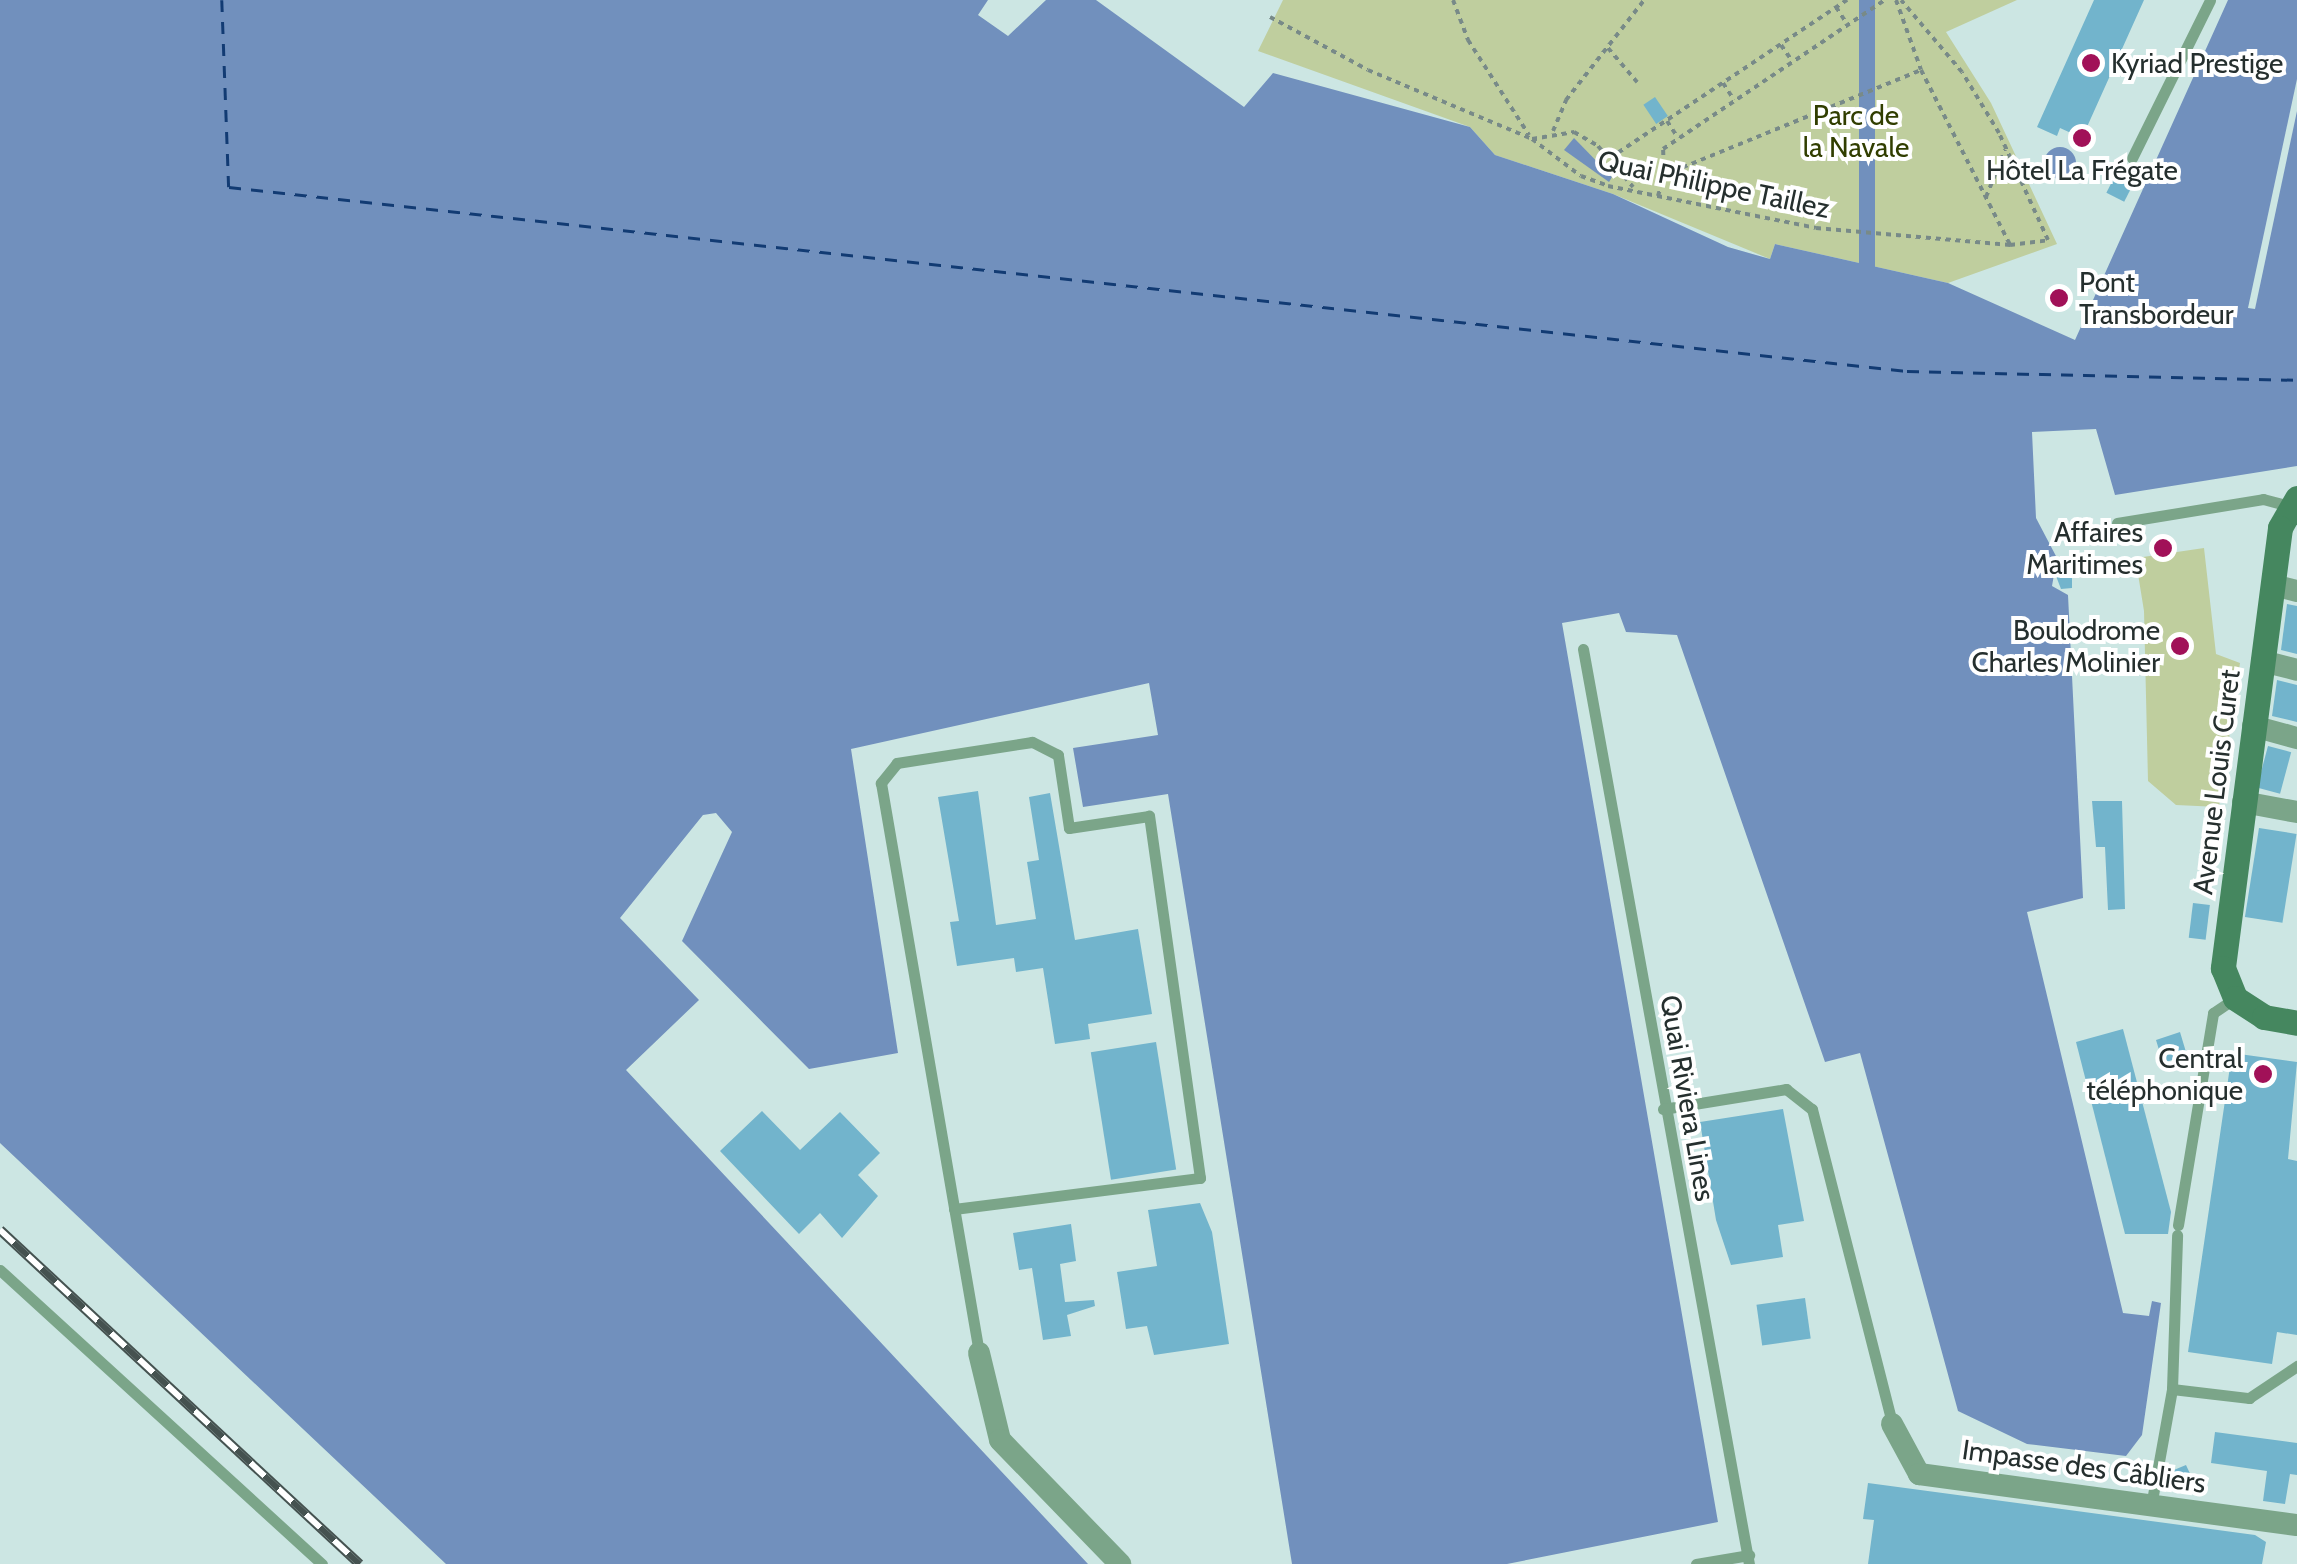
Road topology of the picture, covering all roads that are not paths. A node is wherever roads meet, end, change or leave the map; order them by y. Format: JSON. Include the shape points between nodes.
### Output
{"nodes":[{"id":1,"x":2210,"y":0,"type":"edge"},
{"id":2,"x":2132,"y":158,"type":"dead end"},
{"id":3,"x":2293,"y":502,"type":"edge"},
{"id":4,"x":2117,"y":523,"type":"dead end"},
{"id":5,"x":2285,"y":588,"type":"edge"},
{"id":6,"x":1583,"y":649,"type":"dead end"},
{"id":7,"x":2262,"y":661,"type":"junction"},
{"id":8,"x":2297,"y":670,"type":"edge"},
{"id":9,"x":2253,"y":726,"type":"junction"},
{"id":10,"x":2297,"y":738,"type":"edge"},
{"id":11,"x":2243,"y":802,"type":"junction"},
{"id":12,"x":2297,"y":812,"type":"edge"},
{"id":13,"x":2235,"y":998,"type":"junction"},
{"id":14,"x":2297,"y":1023,"type":"edge"},
{"id":15,"x":1664,"y":1109,"type":"junction"},
{"id":16,"x":954,"y":1209,"type":"junction"},
{"id":17,"x":0,"y":1270,"type":"edge"},
{"id":18,"x":978,"y":1353,"type":"joint"},
{"id":19,"x":2297,"y":1366,"type":"edge"},
{"id":20,"x":2172,"y":1388,"type":"junction"},
{"id":21,"x":1892,"y":1424,"type":"joint"},
{"id":22,"x":2151,"y":1506,"type":"junction"},
{"id":23,"x":2297,"y":1526,"type":"edge"},
{"id":24,"x":1749,"y":1559,"type":"edge"},
{"id":25,"x":322,"y":1564,"type":"edge"},
{"id":26,"x":1120,"y":1564,"type":"edge"},
{"id":27,"x":1696,"y":1564,"type":"edge"}],
"edges":[{"from":1,"to":2,"type":"lane"},
{"from":3,"to":4,"type":"lane","via":[[2263,499]]},
{"from":3,"to":5,"type":"main road","name":"Avenue Louis Curet"},
{"from":5,"to":7,"type":"main road","name":"Avenue Louis Curet"},
{"from":6,"to":15,"type":"lane","name":"Quai Riviera Lines"},
{"from":7,"to":8,"type":"street"},
{"from":7,"to":9,"type":"main road","name":"Avenue Louis Curet"},
{"from":9,"to":10,"type":"street"},
{"from":9,"to":11,"type":"main road","name":"Avenue Louis Curet"},
{"from":11,"to":12,"type":"street"},
{"from":11,"to":13,"type":"main road","name":"Avenue Louis Curet","via":[[2223,968]]},
{"from":13,"to":14,"type":"main road","via":[[2264,1017]]},
{"from":13,"to":20,"type":"lane","via":[[2212,1013],[2177,1230]]},
{"from":15,"to":21,"type":"lane","via":[[1786,1088],[1812,1109]]},
{"from":15,"to":24,"type":"lane","name":"Quai Riviera Lines"},
{"from":16,"to":16,"type":"lane","via":[[1200,1178],[1149,816],[1069,828],[1058,755],[1032,742],[898,762],[882,783]]},
{"from":16,"to":18,"type":"lane"},
{"from":17,"to":25,"type":"lane"},
{"from":18,"to":26,"type":"street","via":[[1000,1440]]},
{"from":19,"to":20,"type":"lane","via":[[2249,1398]]},
{"from":20,"to":22,"type":"lane"},
{"from":21,"to":22,"type":"street","name":"Impasse des Câbliers","via":[[1919,1474]]},
{"from":22,"to":23,"type":"street","name":"Impasse des Câbliers"},
{"from":24,"to":27,"type":"lane"}]}
